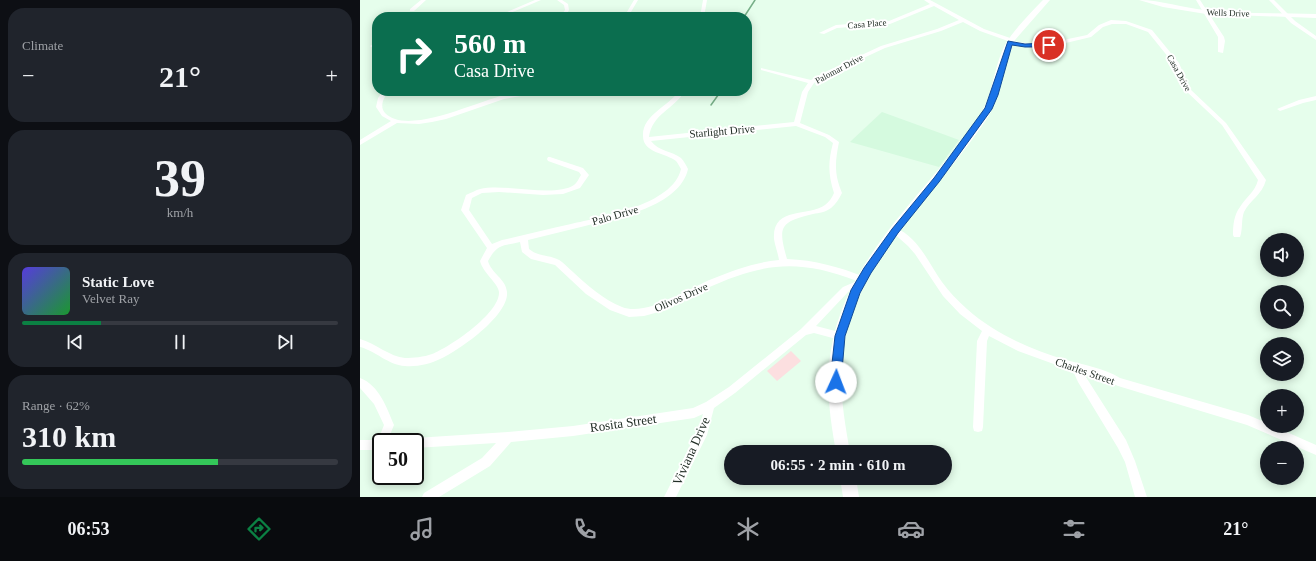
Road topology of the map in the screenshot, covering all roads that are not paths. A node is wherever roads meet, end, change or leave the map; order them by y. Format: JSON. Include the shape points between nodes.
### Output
{"nodes":[{"id":1,"x":424,"y":0,"type":"edge"},
{"id":2,"x":539,"y":0,"type":"edge"},
{"id":3,"x":559,"y":0,"type":"edge"},
{"id":4,"x":636,"y":0,"type":"edge"},
{"id":5,"x":704,"y":0,"type":"edge"},
{"id":6,"x":926,"y":0,"type":"edge"},
{"id":7,"x":1047,"y":0,"type":"edge"},
{"id":8,"x":1142,"y":0,"type":"edge"},
{"id":9,"x":1198,"y":0,"type":"edge"},
{"id":10,"x":1271,"y":0,"type":"edge"},
{"id":11,"x":933,"y":5,"type":"junction"},
{"id":12,"x":412,"y":10,"type":"dead end"},
{"id":13,"x":509,"y":12,"type":"edge"},
{"id":14,"x":565,"y":12,"type":"edge"},
{"id":15,"x":629,"y":12,"type":"edge"},
{"id":16,"x":703,"y":12,"type":"edge"},
{"id":17,"x":1207,"y":12,"type":"junction"},
{"id":18,"x":1286,"y":15,"type":"junction"},
{"id":19,"x":1316,"y":16,"type":"edge"},
{"id":20,"x":963,"y":20,"type":"junction"},
{"id":21,"x":822,"y":33,"type":"dead end"},
{"id":22,"x":1316,"y":38,"type":"edge"},
{"id":23,"x":1011,"y":41,"type":"junction"},
{"id":24,"x":1221,"y":52,"type":"dead end"},
{"id":25,"x":763,"y":69,"type":"dead end"},
{"id":26,"x":812,"y":82,"type":"junction"},
{"id":27,"x":383,"y":96,"type":"edge"},
{"id":28,"x":511,"y":96,"type":"edge"},
{"id":29,"x":680,"y":96,"type":"edge"},
{"id":30,"x":1316,"y":98,"type":"edge"},
{"id":31,"x":1280,"y":109,"type":"dead end"},
{"id":32,"x":396,"y":121,"type":"junction"},
{"id":33,"x":797,"y":124,"type":"junction"},
{"id":34,"x":647,"y":139,"type":"junction"},
{"id":35,"x":360,"y":143,"type":"edge"},
{"id":36,"x":550,"y":159,"type":"dead end"},
{"id":37,"x":895,"y":231,"type":"junction"},
{"id":38,"x":1237,"y":235,"type":"dead end"},
{"id":39,"x":524,"y":239,"type":"junction"},
{"id":40,"x":491,"y":248,"type":"junction"},
{"id":41,"x":784,"y":262,"type":"junction"},
{"id":42,"x":861,"y":281,"type":"junction"},
{"id":43,"x":988,"y":330,"type":"junction"},
{"id":44,"x":804,"y":332,"type":"junction"},
{"id":45,"x":840,"y":336,"type":"junction"},
{"id":46,"x":360,"y":343,"type":"edge"},
{"id":47,"x":1076,"y":367,"type":"junction"},
{"id":48,"x":360,"y":382,"type":"edge"},
{"id":49,"x":710,"y":405,"type":"junction"},
{"id":50,"x":978,"y":427,"type":"dead end"},
{"id":51,"x":386,"y":433,"type":"edge"},
{"id":52,"x":508,"y":437,"type":"junction"},
{"id":53,"x":424,"y":442,"type":"edge"},
{"id":54,"x":372,"y":444,"type":"edge"},
{"id":55,"x":360,"y":445,"type":"edge"},
{"id":56,"x":842,"y":445,"type":"edge"},
{"id":57,"x":1316,"y":450,"type":"edge"},
{"id":58,"x":849,"y":485,"type":"edge"},
{"id":59,"x":428,"y":497,"type":"edge"},
{"id":60,"x":670,"y":497,"type":"edge"},
{"id":61,"x":851,"y":497,"type":"edge"},
{"id":62,"x":1142,"y":497,"type":"edge"}],
"edges":[{"from":1,"to":12,"type":"street"},
{"from":2,"to":13,"type":"street"},
{"from":3,"to":14,"type":"street","via":[[566,4]]},
{"from":4,"to":15,"type":"street"},
{"from":5,"to":16,"type":"street"},
{"from":6,"to":11,"type":"street","name":"Casa Drive"},
{"from":7,"to":23,"type":"main road","via":[[1027,18]]},
{"from":8,"to":17,"type":"main road","name":"Wells Drive","via":[[1176,9]]},
{"from":9,"to":17,"type":"street"},
{"from":10,"to":18,"type":"street"},
{"from":11,"to":20,"type":"street","name":"Casa Drive"},
{"from":11,"to":21,"type":"street","name":"Casa Place","via":[[890,22],[836,27]]},
{"from":17,"to":18,"type":"main road","name":"Wells Drive"},
{"from":17,"to":24,"type":"street","via":[[1221,37]]},
{"from":18,"to":19,"type":"main road","name":"Wells Drive"},
{"from":18,"to":22,"type":"street"},
{"from":20,"to":23,"type":"street","name":"Casa Drive"},
{"from":20,"to":26,"type":"street","name":"Palomar Drive","via":[[883,47]]},
{"from":23,"to":37,"type":"main road","via":[[988,109],[937,180]]},
{"from":23,"to":38,"type":"street","name":"Casa Drive","via":[[1025,46],[1049,45],[1089,36],[1111,22],[1134,24],[1150,31],[1176,63],[1188,90],[1227,128],[1262,180],[1261,189],[1241,211]]},
{"from":25,"to":26,"type":"street"},
{"from":26,"to":33,"type":"street","name":"Palomar Drive","via":[[805,92]]},
{"from":27,"to":32,"type":"street","via":[[379,106],[381,112]]},
{"from":28,"to":32,"type":"street","via":[[444,118]]},
{"from":29,"to":34,"type":"street","via":[[649,124],[646,129]]},
{"from":30,"to":31,"type":"street"},
{"from":32,"to":35,"type":"street"},
{"from":33,"to":34,"type":"street","name":"Starlight Drive"},
{"from":33,"to":41,"type":"street","via":[[836,142],[832,161],[838,193],[827,207],[784,220],[778,236]]},
{"from":34,"to":39,"type":"street","name":"Palo Drive","via":[[651,146],[680,161],[683,175],[676,187],[642,208],[628,213]]},
{"from":36,"to":40,"type":"street","via":[[581,170],[585,175],[580,185],[563,192],[480,191],[466,198],[465,210]]},
{"from":37,"to":42,"type":"main road"},
{"from":37,"to":43,"type":"street","name":"Charles Street","via":[[911,242],[946,294],[973,320]]},
{"from":39,"to":40,"type":"street","name":"Palo Drive"},
{"from":39,"to":41,"type":"street","name":"Olivos Drive","via":[[525,250],[534,257],[557,262],[606,304],[630,313],[663,306],[744,270]]},
{"from":40,"to":46,"type":"street","via":[[484,261],[485,268],[499,282],[503,292],[498,309],[488,320],[440,355],[420,362],[403,362]]},
{"from":41,"to":42,"type":"street","name":"Olivos Drive","via":[[832,269]]},
{"from":42,"to":44,"type":"street","name":"Rosita Street","via":[[846,289]]},
{"from":42,"to":45,"type":"main road"},
{"from":43,"to":47,"type":"street","name":"Charles Street","via":[[1024,350]]},
{"from":43,"to":50,"type":"street","via":[[982,340]]},
{"from":44,"to":45,"type":"street","via":[[814,329]]},
{"from":44,"to":49,"type":"street","name":"Rosita Street"},
{"from":45,"to":56,"type":"main road","via":[[836,397]]},
{"from":47,"to":57,"type":"street","name":"Charles Street","via":[[1248,420]]},
{"from":47,"to":62,"type":"street","via":[[1122,444]]},
{"from":48,"to":51,"type":"street","via":[[381,405],[389,425]]},
{"from":49,"to":52,"type":"street","name":"Rosita Street","via":[[694,413],[573,431]]},
{"from":49,"to":60,"type":"street","name":"Viviana Drive","via":[[703,431]]},
{"from":52,"to":53,"type":"street","name":"Rosita Street"},
{"from":52,"to":59,"type":"street","via":[[486,462]]},
{"from":54,"to":55,"type":"street"},
{"from":58,"to":61,"type":"main road"}]}
